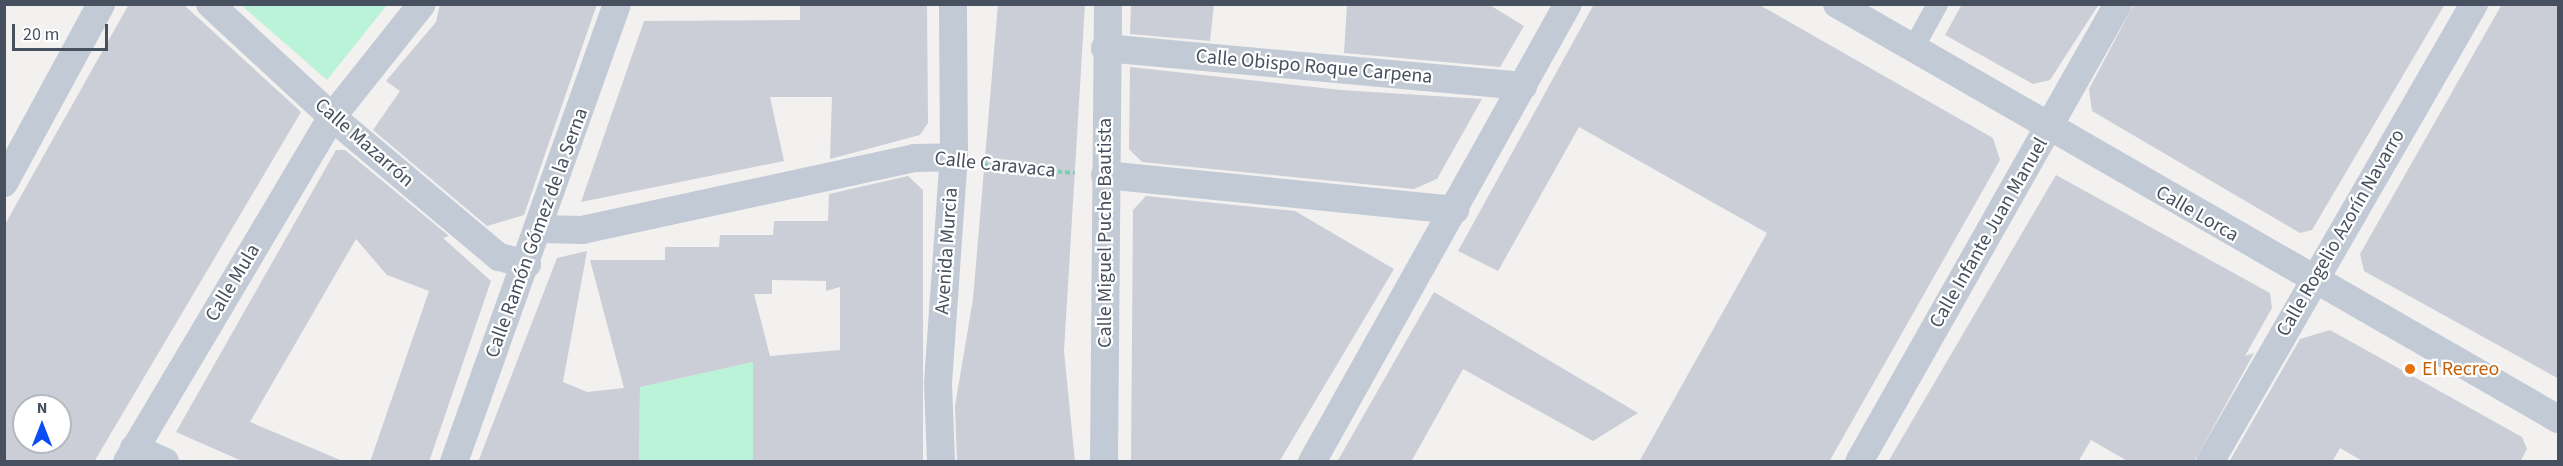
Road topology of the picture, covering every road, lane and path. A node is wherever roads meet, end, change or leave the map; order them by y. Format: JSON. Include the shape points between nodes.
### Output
{"nodes":[{"id":1,"x":101,"y":4,"type":"edge"},
{"id":2,"x":210,"y":4,"type":"edge"},
{"id":3,"x":422,"y":4,"type":"edge"},
{"id":4,"x":617,"y":4,"type":"edge"},
{"id":5,"x":953,"y":4,"type":"edge"},
{"id":6,"x":1108,"y":4,"type":"edge"},
{"id":7,"x":1568,"y":4,"type":"edge"},
{"id":8,"x":1837,"y":4,"type":"edge"},
{"id":9,"x":1937,"y":4,"type":"edge"},
{"id":10,"x":2118,"y":4,"type":"edge"},
{"id":11,"x":2474,"y":4,"type":"edge"},
{"id":12,"x":1913,"y":47,"type":"junction"},
{"id":13,"x":1105,"y":48,"type":"junction"},
{"id":14,"x":1523,"y":86,"type":"junction"},
{"id":15,"x":332,"y":117,"type":"junction"},
{"id":16,"x":2048,"y":129,"type":"junction"},
{"id":17,"x":954,"y":156,"type":"junction"},
{"id":18,"x":1105,"y":175,"type":"junction"},
{"id":19,"x":4,"y":183,"type":"edge"},
{"id":20,"x":1455,"y":210,"type":"junction"},
{"id":21,"x":540,"y":229,"type":"junction"},
{"id":22,"x":527,"y":264,"type":"junction"},
{"id":23,"x":2314,"y":280,"type":"junction"},
{"id":24,"x":2559,"y":419,"type":"edge"},
{"id":25,"x":130,"y":455,"type":"edge"},
{"id":26,"x":165,"y":462,"type":"edge"},
{"id":27,"x":454,"y":462,"type":"edge"},
{"id":28,"x":941,"y":462,"type":"edge"},
{"id":29,"x":1104,"y":462,"type":"edge"},
{"id":30,"x":1312,"y":462,"type":"edge"},
{"id":31,"x":1859,"y":462,"type":"edge"},
{"id":32,"x":2210,"y":462,"type":"edge"}],
"edges":[{"from":1,"to":19,"type":"street"},
{"from":2,"to":15,"type":"street","name":"Calle Mazarrón"},
{"from":3,"to":15,"type":"street","name":"Calle Mula"},
{"from":4,"to":21,"type":"street","name":"Calle Ramón Gómez de la Serna"},
{"from":5,"to":17,"type":"street","name":"Avenida Murcia"},
{"from":6,"to":13,"type":"street","name":"Calle Miguel Puche Bautista"},
{"from":7,"to":14,"type":"street"},
{"from":8,"to":12,"type":"street","name":"Calle Lorca"},
{"from":9,"to":12,"type":"street"},
{"from":10,"to":16,"type":"street","name":"Calle Infante Juan Manuel"},
{"from":11,"to":23,"type":"street","name":"Calle Rogelio Azorín Navarro"},
{"from":12,"to":16,"type":"street","name":"Calle Lorca"},
{"from":13,"to":14,"type":"street","name":"Calle Obispo Roque Carpena"},
{"from":13,"to":18,"type":"street","name":"Calle Miguel Puche Bautista"},
{"from":14,"to":20,"type":"street"},
{"from":15,"to":22,"type":"street","name":"Calle Mazarrón","via":[[499,257]]},
{"from":15,"to":25,"type":"street","name":"Calle Mula"},
{"from":16,"to":23,"type":"street","name":"Calle Lorca"},
{"from":16,"to":31,"type":"street","name":"Calle Infante Juan Manuel"},
{"from":17,"to":18,"type":"path","name":"Calle Caravaca","via":[[975,164]]},
{"from":17,"to":21,"type":"street","name":"Calle Caravaca","via":[[915,158],[582,230]]},
{"from":17,"to":28,"type":"street","name":"Avenida Murcia","via":[[938,383]]},
{"from":18,"to":20,"type":"street"},
{"from":18,"to":29,"type":"street","name":"Calle Miguel Puche Bautista"},
{"from":20,"to":30,"type":"street"},
{"from":21,"to":22,"type":"street","name":"Calle Ramón Gómez de la Serna"},
{"from":22,"to":27,"type":"street","name":"Calle Ramón Gómez de la Serna"},
{"from":23,"to":24,"type":"street","name":"Calle Lorca"},
{"from":23,"to":32,"type":"street","name":"Calle Rogelio Azorín Navarro"},
{"from":25,"to":26,"type":"street"}]}
